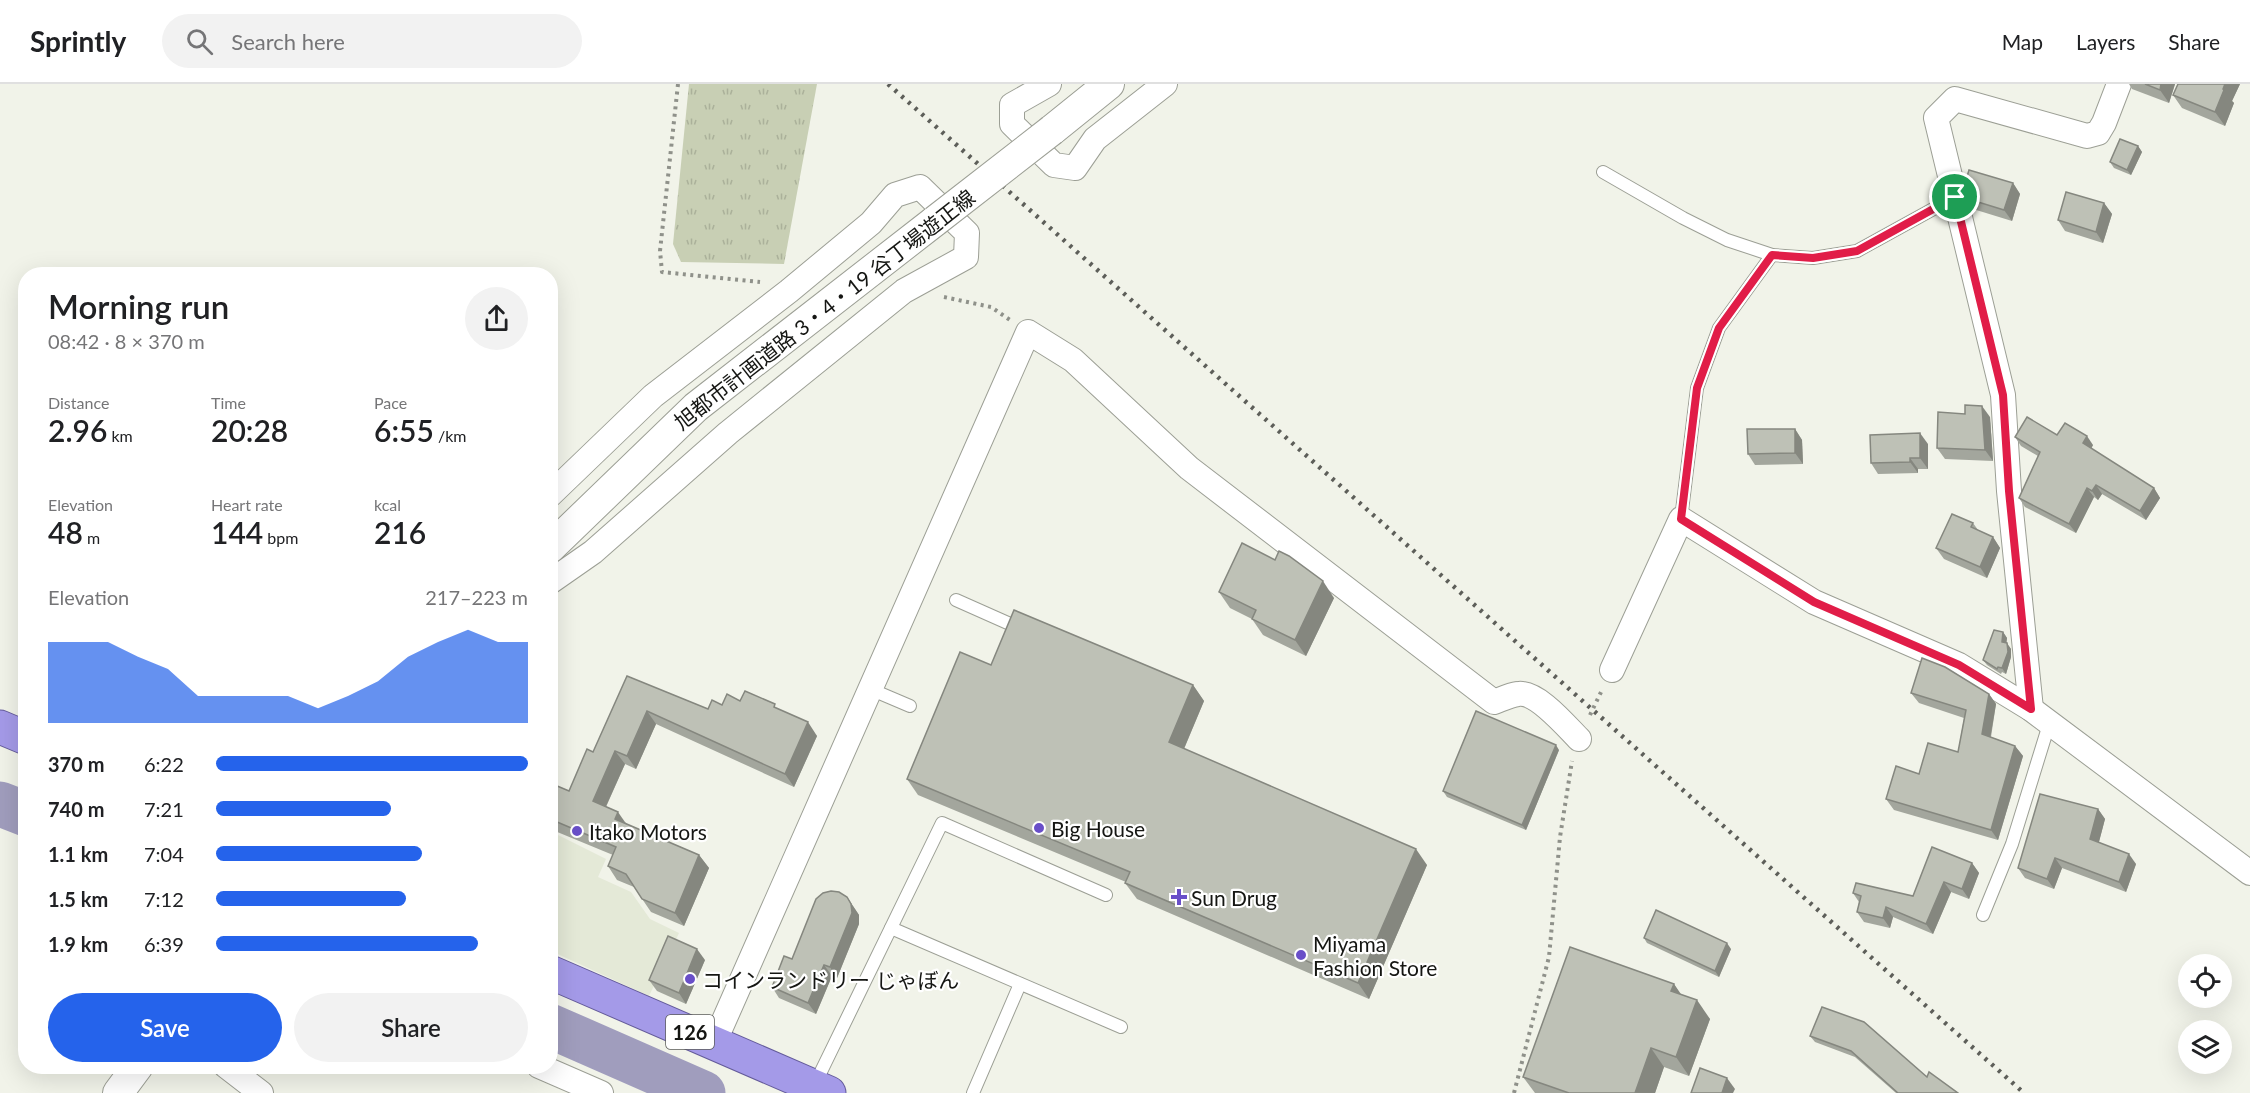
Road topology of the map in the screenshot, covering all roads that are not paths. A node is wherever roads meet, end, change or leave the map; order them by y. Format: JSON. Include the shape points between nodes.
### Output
{"nodes":[{"id":1,"x":1049,"y":84,"type":"edge"},
{"id":2,"x":1109,"y":84,"type":"edge"},
{"id":3,"x":1165,"y":84,"type":"edge"},
{"id":4,"x":2119,"y":84,"type":"edge"},
{"id":5,"x":1603,"y":172,"type":"dead end"},
{"id":6,"x":1955,"y":197,"type":"junction"},
{"id":7,"x":1772,"y":255,"type":"junction"},
{"id":8,"x":558,"y":487,"type":"edge"},
{"id":9,"x":1681,"y":519,"type":"junction"},
{"id":10,"x":558,"y":540,"type":"edge"},
{"id":11,"x":558,"y":576,"type":"edge"},
{"id":12,"x":956,"y":600,"type":"dead end"},
{"id":13,"x":1010,"y":624,"type":"edge"},
{"id":14,"x":1612,"y":670,"type":"road end"},
{"id":15,"x":870,"y":689,"type":"junction"},
{"id":16,"x":910,"y":706,"type":"dead end"},
{"id":17,"x":2040,"y":715,"type":"junction"},
{"id":18,"x":0,"y":727,"type":"edge"},
{"id":19,"x":18,"y":735,"type":"edge"},
{"id":20,"x":1579,"y":739,"type":"road end"},
{"id":21,"x":2250,"y":873,"type":"edge"},
{"id":22,"x":1106,"y":895,"type":"dead end"},
{"id":23,"x":1983,"y":915,"type":"dead end"},
{"id":24,"x":891,"y":928,"type":"junction"},
{"id":25,"x":558,"y":975,"type":"edge"},
{"id":26,"x":1020,"y":984,"type":"junction"},
{"id":27,"x":1121,"y":1027,"type":"dead end"},
{"id":28,"x":714,"y":1043,"type":"junction"},
{"id":29,"x":132,"y":1074,"type":"edge"},
{"id":30,"x":236,"y":1074,"type":"edge"},
{"id":31,"x":557,"y":1074,"type":"edge"},
{"id":32,"x":822,"y":1090,"type":"edge"},
{"id":33,"x":118,"y":1093,"type":"edge"},
{"id":34,"x":261,"y":1093,"type":"edge"},
{"id":35,"x":601,"y":1093,"type":"edge"},
{"id":36,"x":973,"y":1093,"type":"edge"}],
"edges":[{"from":1,"to":3,"type":"street","via":[[1012,105],[1012,124],[1054,165],[1075,168],[1095,139]]},
{"from":2,"to":10,"type":"street","name":"旭都市計画道路 3・4・19 谷丁場遊正線","bridge":true,"via":[[696,407]]},
{"from":4,"to":6,"type":"street","via":[[2098,133],[2087,136],[1955,99],[1936,118]]},
{"from":5,"to":7,"type":"lane","via":[[1727,240]]},
{"from":6,"to":7,"type":"lane","via":[[1857,251],[1813,258]]},
{"from":6,"to":17,"type":"street","via":[[2003,395],[2009,491]]},
{"from":7,"to":9,"type":"lane","via":[[1719,328],[1697,388]]},
{"from":8,"to":11,"type":"street","via":[[653,396],[871,223],[895,195],[920,187],[967,234],[966,257],[904,291]]},
{"from":9,"to":14,"type":"street"},
{"from":9,"to":17,"type":"street","via":[[1814,602],[1959,665]]},
{"from":12,"to":13,"type":"lane"},
{"from":15,"to":16,"type":"lane"},
{"from":15,"to":20,"type":"street","via":[[1028,332],[1073,360],[1189,468],[1494,702],[1530,694]]},
{"from":15,"to":28,"type":"street"},
{"from":17,"to":21,"type":"street"},
{"from":17,"to":23,"type":"lane","via":[[2012,844]]},
{"from":18,"to":19,"type":"highway"},
{"from":22,"to":24,"type":"lane","via":[[942,823]]},
{"from":24,"to":26,"type":"lane"},
{"from":24,"to":32,"type":"lane"},
{"from":25,"to":28,"type":"highway","number":"126"},
{"from":26,"to":27,"type":"lane"},
{"from":26,"to":36,"type":"lane"},
{"from":28,"to":32,"type":"highway","number":"126"},
{"from":29,"to":33,"type":"street"},
{"from":30,"to":34,"type":"street"},
{"from":31,"to":35,"type":"street"}]}
